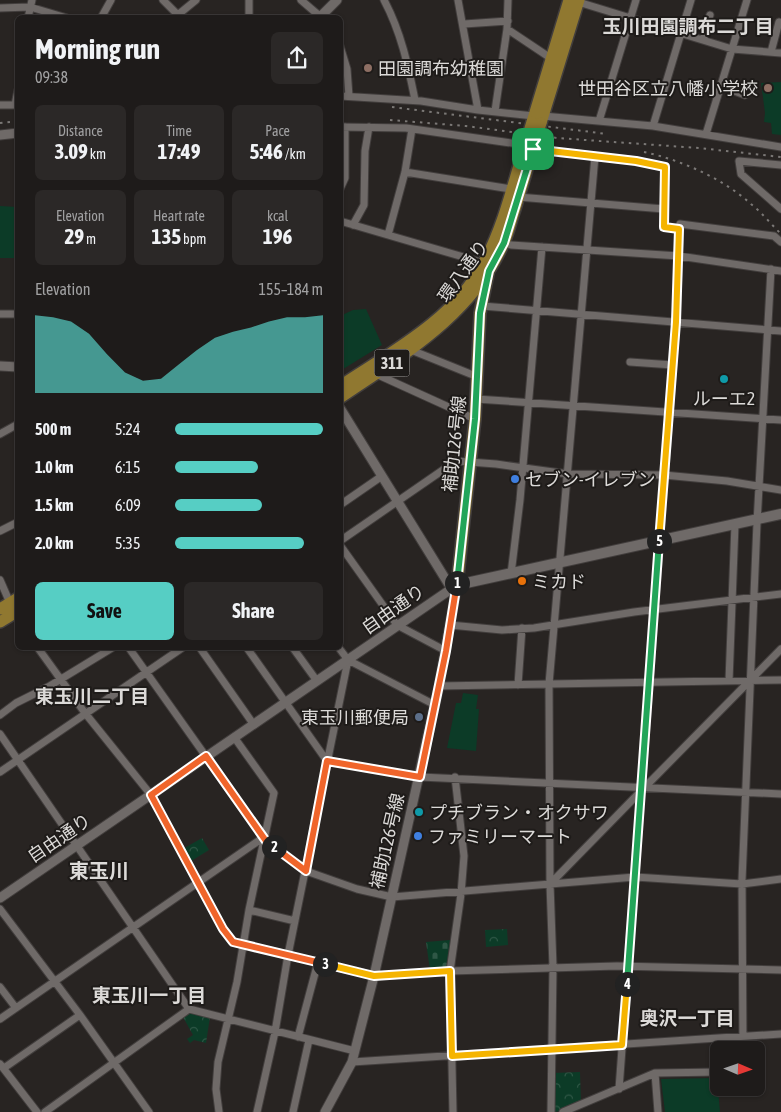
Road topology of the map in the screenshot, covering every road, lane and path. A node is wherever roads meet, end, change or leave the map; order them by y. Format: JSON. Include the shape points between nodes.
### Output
{"nodes":[{"id":1,"x":111,"y":0,"type":"edge"},
{"id":2,"x":163,"y":0,"type":"edge"},
{"id":3,"x":196,"y":0,"type":"edge"},
{"id":4,"x":249,"y":0,"type":"edge"},
{"id":5,"x":301,"y":0,"type":"edge"},
{"id":6,"x":337,"y":0,"type":"edge"},
{"id":7,"x":384,"y":0,"type":"edge"},
{"id":8,"x":458,"y":0,"type":"edge"},
{"id":9,"x":508,"y":0,"type":"edge"},
{"id":10,"x":636,"y":0,"type":"edge"},
{"id":11,"x":691,"y":0,"type":"edge"},
{"id":12,"x":747,"y":0,"type":"edge"},
{"id":13,"x":576,"y":1,"type":"edge"},
{"id":14,"x":31,"y":3,"type":"edge"},
{"id":15,"x":0,"y":8,"type":"edge"},
{"id":16,"x":60,"y":15,"type":"edge"},
{"id":17,"x":103,"y":15,"type":"edge"},
{"id":18,"x":176,"y":15,"type":"edge"},
{"id":19,"x":178,"y":15,"type":"edge"},
{"id":20,"x":249,"y":15,"type":"edge"},
{"id":21,"x":318,"y":15,"type":"edge"},
{"id":22,"x":322,"y":15,"type":"edge"},
{"id":23,"x":710,"y":15,"type":"dead end"},
{"id":24,"x":630,"y":18,"type":"junction"},
{"id":25,"x":779,"y":22,"type":"dead end"},
{"id":26,"x":464,"y":24,"type":"junction"},
{"id":27,"x":507,"y":25,"type":"junction"},
{"id":28,"x":681,"y":34,"type":"junction"},
{"id":29,"x":703,"y":40,"type":"junction"},
{"id":30,"x":732,"y":49,"type":"junction"},
{"id":31,"x":771,"y":52,"type":"junction"},
{"id":32,"x":781,"y":53,"type":"edge"},
{"id":33,"x":343,"y":55,"type":"edge"},
{"id":34,"x":552,"y":59,"type":"junction"},
{"id":35,"x":720,"y":86,"type":"junction"},
{"id":36,"x":745,"y":95,"type":"dead end"},
{"id":37,"x":343,"y":96,"type":"edge"},
{"id":38,"x":349,"y":96,"type":"junction"},
{"id":39,"x":415,"y":100,"type":"junction"},
{"id":40,"x":0,"y":105,"type":"edge"},
{"id":41,"x":15,"y":105,"type":"edge"},
{"id":42,"x":478,"y":110,"type":"junction"},
{"id":43,"x":495,"y":111,"type":"junction"},
{"id":44,"x":538,"y":119,"type":"junction"},
{"id":45,"x":599,"y":121,"type":"junction"},
{"id":46,"x":653,"y":126,"type":"junction"},
{"id":47,"x":343,"y":127,"type":"edge"},
{"id":48,"x":369,"y":127,"type":"junction"},
{"id":49,"x":412,"y":129,"type":"junction"},
{"id":50,"x":15,"y":133,"type":"edge"},
{"id":51,"x":0,"y":134,"type":"edge"},
{"id":52,"x":706,"y":134,"type":"junction"},
{"id":53,"x":530,"y":143,"type":"junction"},
{"id":54,"x":781,"y":147,"type":"edge"},
{"id":55,"x":595,"y":156,"type":"junction"},
{"id":56,"x":781,"y":165,"type":"edge"},
{"id":57,"x":405,"y":172,"type":"junction"},
{"id":58,"x":343,"y":182,"type":"edge"},
{"id":59,"x":515,"y":193,"type":"junction"},
{"id":60,"x":591,"y":203,"type":"junction"},
{"id":61,"x":664,"y":209,"type":"junction"},
{"id":62,"x":781,"y":209,"type":"edge"},
{"id":63,"x":343,"y":223,"type":"edge"},
{"id":64,"x":353,"y":225,"type":"junction"},
{"id":65,"x":679,"y":229,"type":"junction"},
{"id":66,"x":388,"y":235,"type":"junction"},
{"id":67,"x":781,"y":242,"type":"edge"},
{"id":68,"x":504,"y":243,"type":"junction"},
{"id":69,"x":542,"y":247,"type":"junction"},
{"id":70,"x":587,"y":250,"type":"junction"},
{"id":71,"x":679,"y":256,"type":"junction"},
{"id":72,"x":486,"y":267,"type":"junction"},
{"id":73,"x":771,"y":269,"type":"junction"},
{"id":74,"x":781,"y":270,"type":"edge"},
{"id":75,"x":482,"y":306,"type":"junction"},
{"id":76,"x":536,"y":310,"type":"junction"},
{"id":77,"x":0,"y":314,"type":"edge"},
{"id":78,"x":15,"y":314,"type":"edge"},
{"id":79,"x":581,"y":314,"type":"junction"},
{"id":80,"x":676,"y":322,"type":"junction"},
{"id":81,"x":768,"y":330,"type":"junction"},
{"id":82,"x":781,"y":331,"type":"edge"},
{"id":83,"x":411,"y":350,"type":"junction"},
{"id":84,"x":630,"y":362,"type":"dead end"},
{"id":85,"x":673,"y":365,"type":"junction"},
{"id":86,"x":0,"y":366,"type":"edge"},
{"id":87,"x":15,"y":367,"type":"edge"},
{"id":88,"x":376,"y":374,"type":"junction"},
{"id":89,"x":478,"y":377,"type":"junction"},
{"id":90,"x":343,"y":384,"type":"edge"},
{"id":91,"x":343,"y":396,"type":"edge"},
{"id":92,"x":476,"y":399,"type":"junction"},
{"id":93,"x":528,"y":403,"type":"junction"},
{"id":94,"x":573,"y":406,"type":"junction"},
{"id":95,"x":669,"y":412,"type":"junction"},
{"id":96,"x":343,"y":413,"type":"edge"},
{"id":97,"x":763,"y":418,"type":"junction"},
{"id":98,"x":475,"y":419,"type":"junction"},
{"id":99,"x":781,"y":420,"type":"edge"},
{"id":100,"x":15,"y":426,"type":"edge"},
{"id":101,"x":0,"y":434,"type":"edge"},
{"id":102,"x":471,"y":461,"type":"junction"},
{"id":103,"x":523,"y":467,"type":"junction"},
{"id":104,"x":568,"y":474,"type":"junction"},
{"id":105,"x":664,"y":475,"type":"junction"},
{"id":106,"x":382,"y":476,"type":"junction"},
{"id":107,"x":759,"y":486,"type":"junction"},
{"id":108,"x":781,"y":490,"type":"edge"},
{"id":109,"x":398,"y":500,"type":"junction"},
{"id":110,"x":343,"y":503,"type":"edge"},
{"id":111,"x":781,"y":514,"type":"edge"},
{"id":112,"x":758,"y":519,"type":"junction"},
{"id":113,"x":15,"y":524,"type":"edge"},
{"id":114,"x":735,"y":524,"type":"junction"},
{"id":115,"x":0,"y":531,"type":"edge"},
{"id":116,"x":343,"y":538,"type":"edge"},
{"id":117,"x":659,"y":541,"type":"junction"},
{"id":118,"x":343,"y":550,"type":"edge"},
{"id":119,"x":559,"y":563,"type":"junction"},
{"id":120,"x":511,"y":574,"type":"junction"},
{"id":121,"x":0,"y":580,"type":"edge"},
{"id":122,"x":454,"y":587,"type":"junction"},
{"id":123,"x":781,"y":594,"type":"edge"},
{"id":124,"x":754,"y":598,"type":"junction"},
{"id":125,"x":732,"y":601,"type":"junction"},
{"id":126,"x":13,"y":608,"type":"edge"},
{"id":127,"x":655,"y":610,"type":"junction"},
{"id":128,"x":0,"y":622,"type":"edge"},
{"id":129,"x":450,"y":625,"type":"junction"},
{"id":130,"x":554,"y":625,"type":"junction"},
{"id":131,"x":397,"y":626,"type":"junction"},
{"id":132,"x":522,"y":628,"type":"junction"},
{"id":133,"x":781,"y":649,"type":"edge"},
{"id":134,"x":40,"y":650,"type":"edge"},
{"id":135,"x":109,"y":650,"type":"edge"},
{"id":136,"x":130,"y":650,"type":"edge"},
{"id":137,"x":179,"y":650,"type":"edge"},
{"id":138,"x":201,"y":650,"type":"edge"},
{"id":139,"x":248,"y":650,"type":"edge"},
{"id":140,"x":294,"y":650,"type":"edge"},
{"id":141,"x":340,"y":650,"type":"edge"},
{"id":142,"x":446,"y":651,"type":"junction"},
{"id":143,"x":348,"y":660,"type":"junction"},
{"id":144,"x":147,"y":672,"type":"junction"},
{"id":145,"x":61,"y":678,"type":"junction"},
{"id":146,"x":751,"y":680,"type":"junction"},
{"id":147,"x":781,"y":680,"type":"edge"},
{"id":148,"x":729,"y":681,"type":"junction"},
{"id":149,"x":317,"y":682,"type":"junction"},
{"id":150,"x":650,"y":683,"type":"junction"},
{"id":151,"x":549,"y":684,"type":"junction"},
{"id":152,"x":518,"y":685,"type":"junction"},
{"id":153,"x":439,"y":686,"type":"junction"},
{"id":154,"x":286,"y":702,"type":"junction"},
{"id":155,"x":435,"y":705,"type":"junction"},
{"id":156,"x":85,"y":713,"type":"junction"},
{"id":157,"x":0,"y":715,"type":"edge"},
{"id":158,"x":254,"y":725,"type":"junction"},
{"id":159,"x":0,"y":734,"type":"edge"},
{"id":160,"x":234,"y":737,"type":"junction"},
{"id":161,"x":206,"y":756,"type":"junction"},
{"id":162,"x":18,"y":760,"type":"junction"},
{"id":163,"x":327,"y":761,"type":"junction"},
{"id":164,"x":0,"y":772,"type":"edge"},
{"id":165,"x":420,"y":777,"type":"junction"},
{"id":166,"x":455,"y":777,"type":"junction"},
{"id":167,"x":550,"y":783,"type":"junction"},
{"id":168,"x":643,"y":788,"type":"junction"},
{"id":169,"x":746,"y":791,"type":"junction"},
{"id":170,"x":781,"y":794,"type":"edge"},
{"id":171,"x":151,"y":795,"type":"junction"},
{"id":172,"x":264,"y":837,"type":"junction"},
{"id":173,"x":77,"y":846,"type":"junction"},
{"id":174,"x":306,"y":871,"type":"junction"},
{"id":175,"x":635,"y":877,"type":"junction"},
{"id":176,"x":781,"y":879,"type":"edge"},
{"id":177,"x":199,"y":882,"type":"junction"},
{"id":178,"x":550,"y":884,"type":"junction"},
{"id":179,"x":742,"y":884,"type":"junction"},
{"id":180,"x":461,"y":891,"type":"junction"},
{"id":181,"x":392,"y":897,"type":"junction"},
{"id":182,"x":0,"y":898,"type":"edge"},
{"id":183,"x":0,"y":909,"type":"edge"},
{"id":184,"x":249,"y":910,"type":"junction"},
{"id":185,"x":295,"y":921,"type":"junction"},
{"id":186,"x":133,"y":928,"type":"junction"},
{"id":187,"x":243,"y":944,"type":"junction"},
{"id":188,"x":288,"y":955,"type":"junction"},
{"id":189,"x":318,"y":962,"type":"junction"},
{"id":190,"x":628,"y":966,"type":"junction"},
{"id":191,"x":553,"y":967,"type":"junction"},
{"id":192,"x":743,"y":969,"type":"junction"},
{"id":193,"x":781,"y":970,"type":"edge"},
{"id":194,"x":450,"y":971,"type":"junction"},
{"id":195,"x":374,"y":976,"type":"junction"},
{"id":196,"x":55,"y":982,"type":"junction"},
{"id":197,"x":0,"y":987,"type":"edge"},
{"id":198,"x":16,"y":1008,"type":"junction"},
{"id":199,"x":189,"y":1009,"type":"junction"},
{"id":200,"x":80,"y":1015,"type":"junction"},
{"id":201,"x":0,"y":1019,"type":"edge"},
{"id":202,"x":227,"y":1020,"type":"junction"},
{"id":203,"x":274,"y":1032,"type":"junction"},
{"id":204,"x":781,"y":1034,"type":"edge"},
{"id":205,"x":298,"y":1037,"type":"junction"},
{"id":206,"x":743,"y":1037,"type":"junction"},
{"id":207,"x":309,"y":1040,"type":"junction"},
{"id":208,"x":743,"y":1041,"type":"edge"},
{"id":209,"x":622,"y":1045,"type":"junction"},
{"id":210,"x":552,"y":1049,"type":"junction"},
{"id":211,"x":355,"y":1051,"type":"junction"},
{"id":212,"x":452,"y":1056,"type":"junction"},
{"id":213,"x":352,"y":1062,"type":"junction"},
{"id":214,"x":114,"y":1064,"type":"junction"},
{"id":215,"x":2,"y":1066,"type":"edge"},
{"id":216,"x":710,"y":1072,"type":"edge"},
{"id":217,"x":655,"y":1073,"type":"junction"},
{"id":218,"x":619,"y":1089,"type":"junction"},
{"id":219,"x":37,"y":1112,"type":"edge"},
{"id":220,"x":45,"y":1112,"type":"edge"},
{"id":221,"x":149,"y":1112,"type":"edge"},
{"id":222,"x":218,"y":1112,"type":"edge"},
{"id":223,"x":257,"y":1112,"type":"edge"},
{"id":224,"x":293,"y":1112,"type":"edge"},
{"id":225,"x":325,"y":1112,"type":"edge"},
{"id":226,"x":453,"y":1112,"type":"edge"},
{"id":227,"x":551,"y":1112,"type":"edge"},
{"id":228,"x":564,"y":1112,"type":"edge"},
{"id":229,"x":658,"y":1112,"type":"edge"}],
"edges":[{"from":1,"to":17,"type":"street"},
{"from":2,"to":18,"type":"street"},
{"from":3,"to":19,"type":"street"},
{"from":4,"to":20,"type":"street"},
{"from":5,"to":21,"type":"street"},
{"from":6,"to":22,"type":"street"},
{"from":7,"to":39,"type":"street","via":[[397,27]]},
{"from":8,"to":26,"type":"street"},
{"from":9,"to":27,"type":"street"},
{"from":10,"to":24,"type":"street"},
{"from":11,"to":28,"type":"street"},
{"from":12,"to":30,"type":"street"},
{"from":13,"to":24,"type":"street"},
{"from":13,"to":34,"type":"main road","name":"環八通り","number":"311"},
{"from":13,"to":44,"type":"main road","name":"環八通り","number":"311"},
{"from":14,"to":15,"type":"street"},
{"from":14,"to":16,"type":"street"},
{"from":23,"to":29,"type":"street"},
{"from":24,"to":28,"type":"street"},
{"from":24,"to":45,"type":"street"},
{"from":25,"to":31,"type":"street"},
{"from":26,"to":27,"type":"street"},
{"from":26,"to":42,"type":"street"},
{"from":27,"to":34,"type":"street"},
{"from":27,"to":43,"type":"street"},
{"from":28,"to":29,"type":"street"},
{"from":28,"to":46,"type":"street"},
{"from":29,"to":30,"type":"street"},
{"from":30,"to":31,"type":"street"},
{"from":30,"to":35,"type":"street"},
{"from":31,"to":32,"type":"street"},
{"from":33,"to":38,"type":"street"},
{"from":34,"to":44,"type":"main road","name":"環八通り","number":"311"},
{"from":35,"to":36,"type":"street"},
{"from":35,"to":52,"type":"street"},
{"from":37,"to":38,"type":"street"},
{"from":38,"to":39,"type":"street"},
{"from":39,"to":42,"type":"street"},
{"from":40,"to":41,"type":"street"},
{"from":42,"to":43,"type":"street"},
{"from":43,"to":44,"type":"street"},
{"from":44,"to":45,"type":"street"},
{"from":44,"to":53,"type":"main road","name":"環八通り","number":"311","bridge":true},
{"from":45,"to":46,"type":"street"},
{"from":46,"to":52,"type":"street"},
{"from":47,"to":48,"type":"street"},
{"from":47,"to":58,"type":"street"},
{"from":48,"to":49,"type":"street"},
{"from":48,"to":64,"type":"street","via":[[364,205]]},
{"from":49,"to":53,"type":"street"},
{"from":49,"to":57,"type":"street"},
{"from":50,"to":51,"type":"street"},
{"from":52,"to":54,"type":"street"},
{"from":53,"to":55,"type":"street"},
{"from":53,"to":59,"type":"main road","name":"環八通り","number":"311"},
{"from":55,"to":60,"type":"street"},
{"from":55,"to":61,"type":"street","via":[[665,167]]},
{"from":56,"to":62,"type":"street","via":[[739,161],[741,174]]},
{"from":57,"to":59,"type":"street"},
{"from":57,"to":66,"type":"street"},
{"from":59,"to":60,"type":"street"},
{"from":59,"to":68,"type":"main road","name":"環八通り","number":"311"},
{"from":59,"to":72,"type":"main road","name":"環八通り","number":"311"},
{"from":60,"to":61,"type":"street"},
{"from":60,"to":70,"type":"street"},
{"from":61,"to":65,"type":"street","via":[[664,227]]},
{"from":63,"to":64,"type":"street"},
{"from":64,"to":66,"type":"street"},
{"from":65,"to":67,"type":"street","via":[[680,224],[723,229],[774,236]]},
{"from":65,"to":71,"type":"street"},
{"from":66,"to":72,"type":"street"},
{"from":68,"to":69,"type":"street"},
{"from":68,"to":72,"type":"main road","name":"環八通り","number":"311"},
{"from":69,"to":70,"type":"street"},
{"from":69,"to":76,"type":"street"},
{"from":70,"to":71,"type":"street"},
{"from":70,"to":79,"type":"street"},
{"from":71,"to":73,"type":"street"},
{"from":71,"to":80,"type":"street"},
{"from":72,"to":75,"type":"main road","name":"補助126号線","number":"311"},
{"from":72,"to":83,"type":"main road","name":"環八通り","number":"311","via":[[471,296]]},
{"from":72,"to":90,"type":"main road","name":"環八通り","number":"311","via":[[429,326]]},
{"from":73,"to":74,"type":"street"},
{"from":73,"to":81,"type":"street"},
{"from":75,"to":76,"type":"street"},
{"from":75,"to":89,"type":"main road","name":"補助126号線","number":"311"},
{"from":76,"to":79,"type":"street"},
{"from":76,"to":93,"type":"street"},
{"from":77,"to":78,"type":"street"},
{"from":79,"to":80,"type":"street"},
{"from":79,"to":94,"type":"street"},
{"from":80,"to":81,"type":"street"},
{"from":80,"to":85,"type":"street"},
{"from":81,"to":82,"type":"street"},
{"from":81,"to":97,"type":"street"},
{"from":83,"to":88,"type":"main road","name":"環八通り","number":"311"},
{"from":83,"to":89,"type":"street"},
{"from":84,"to":85,"type":"street"},
{"from":85,"to":95,"type":"street"},
{"from":86,"to":87,"type":"street"},
{"from":88,"to":91,"type":"main road","name":"環八通り","number":"311"},
{"from":88,"to":98,"type":"street"},
{"from":89,"to":92,"type":"main road","name":"補助126号線","number":"311"},
{"from":92,"to":93,"type":"street"},
{"from":92,"to":98,"type":"main road","name":"補助126号線","number":"311"},
{"from":93,"to":94,"type":"street"},
{"from":93,"to":103,"type":"street"},
{"from":94,"to":95,"type":"street"},
{"from":94,"to":104,"type":"street"},
{"from":95,"to":97,"type":"street"},
{"from":95,"to":105,"type":"street"},
{"from":96,"to":106,"type":"street"},
{"from":97,"to":99,"type":"street"},
{"from":97,"to":107,"type":"street"},
{"from":98,"to":102,"type":"main road","name":"補助126号線","number":"311"},
{"from":100,"to":101,"type":"street"},
{"from":102,"to":103,"type":"street"},
{"from":102,"to":109,"type":"street","via":[[456,460]]},
{"from":102,"to":122,"type":"main road","name":"補助126号線","number":"311"},
{"from":103,"to":104,"type":"street"},
{"from":103,"to":120,"type":"street"},
{"from":104,"to":105,"type":"street"},
{"from":104,"to":119,"type":"street"},
{"from":105,"to":107,"type":"street"},
{"from":105,"to":117,"type":"street"},
{"from":106,"to":109,"type":"street"},
{"from":106,"to":110,"type":"street"},
{"from":107,"to":108,"type":"street"},
{"from":107,"to":112,"type":"street"},
{"from":109,"to":116,"type":"street"},
{"from":109,"to":122,"type":"street"},
{"from":111,"to":112,"type":"main road","name":"自由通り"},
{"from":112,"to":114,"type":"main road","name":"自由通り"},
{"from":112,"to":124,"type":"street"},
{"from":113,"to":115,"type":"street"},
{"from":114,"to":117,"type":"main road","name":"自由通り"},
{"from":114,"to":125,"type":"street"},
{"from":117,"to":119,"type":"main road","name":"自由通り"},
{"from":117,"to":127,"type":"street"},
{"from":118,"to":131,"type":"street"},
{"from":119,"to":120,"type":"main road","name":"自由通り"},
{"from":119,"to":130,"type":"street"},
{"from":120,"to":122,"type":"main road","name":"自由通り"},
{"from":121,"to":126,"type":"street"},
{"from":122,"to":129,"type":"street","name":"補助126号線"},
{"from":122,"to":131,"type":"street","name":"自由通り"},
{"from":123,"to":124,"type":"street"},
{"from":124,"to":125,"type":"street"},
{"from":124,"to":146,"type":"street"},
{"from":125,"to":127,"type":"street"},
{"from":125,"to":148,"type":"street"},
{"from":126,"to":128,"type":"main road"},
{"from":127,"to":130,"type":"street"},
{"from":127,"to":150,"type":"street"},
{"from":129,"to":132,"type":"street","via":[[502,630]]},
{"from":129,"to":142,"type":"street","name":"補助126号線"},
{"from":130,"to":132,"type":"street"},
{"from":130,"to":151,"type":"street"},
{"from":131,"to":142,"type":"street"},
{"from":131,"to":143,"type":"street","name":"自由通り"},
{"from":132,"to":152,"type":"street"},
{"from":133,"to":146,"type":"street"},
{"from":134,"to":145,"type":"street"},
{"from":135,"to":145,"type":"street"},
{"from":136,"to":144,"type":"street"},
{"from":137,"to":144,"type":"street"},
{"from":138,"to":158,"type":"street"},
{"from":139,"to":154,"type":"street"},
{"from":140,"to":149,"type":"street"},
{"from":141,"to":143,"type":"street"},
{"from":142,"to":153,"type":"street","name":"補助126号線"},
{"from":143,"to":149,"type":"street","name":"自由通り"},
{"from":143,"to":155,"type":"street"},
{"from":143,"to":163,"type":"street"},
{"from":144,"to":156,"type":"street"},
{"from":144,"to":161,"type":"street"},
{"from":145,"to":156,"type":"street"},
{"from":145,"to":157,"type":"street"},
{"from":146,"to":147,"type":"street"},
{"from":146,"to":148,"type":"street"},
{"from":146,"to":168,"type":"street"},
{"from":146,"to":169,"type":"street"},
{"from":148,"to":150,"type":"street"},
{"from":149,"to":154,"type":"street","name":"自由通り"},
{"from":150,"to":151,"type":"street"},
{"from":150,"to":168,"type":"street"},
{"from":151,"to":152,"type":"street"},
{"from":151,"to":167,"type":"street"},
{"from":152,"to":153,"type":"street"},
{"from":153,"to":155,"type":"street","name":"補助126号線"},
{"from":154,"to":158,"type":"street","name":"自由通り"},
{"from":154,"to":163,"type":"street"},
{"from":155,"to":165,"type":"street","name":"補助126号線"},
{"from":156,"to":162,"type":"street"},
{"from":156,"to":171,"type":"street"},
{"from":158,"to":160,"type":"street","name":"自由通り"},
{"from":159,"to":162,"type":"street"},
{"from":160,"to":161,"type":"street","name":"自由通り"},
{"from":160,"to":172,"type":"street","via":[[274,793]]},
{"from":161,"to":171,"type":"street","name":"自由通り"},
{"from":161,"to":172,"type":"street"},
{"from":162,"to":164,"type":"street"},
{"from":162,"to":173,"type":"street"},
{"from":163,"to":165,"type":"street"},
{"from":163,"to":174,"type":"street"},
{"from":165,"to":166,"type":"street"},
{"from":165,"to":181,"type":"street","name":"補助126号線"},
{"from":166,"to":167,"type":"street"},
{"from":166,"to":180,"type":"street","via":[[464,856]]},
{"from":167,"to":168,"type":"street"},
{"from":167,"to":178,"type":"street"},
{"from":168,"to":169,"type":"street"},
{"from":168,"to":175,"type":"street"},
{"from":168,"to":178,"type":"street"},
{"from":169,"to":170,"type":"street"},
{"from":169,"to":179,"type":"street"},
{"from":171,"to":173,"type":"street","name":"自由通り"},
{"from":171,"to":177,"type":"street"},
{"from":172,"to":174,"type":"street"},
{"from":172,"to":177,"type":"street"},
{"from":172,"to":184,"type":"street"},
{"from":173,"to":182,"type":"street","name":"自由通り"},
{"from":173,"to":186,"type":"street"},
{"from":174,"to":181,"type":"street"},
{"from":174,"to":185,"type":"street"},
{"from":175,"to":178,"type":"street"},
{"from":175,"to":179,"type":"street"},
{"from":175,"to":190,"type":"street"},
{"from":176,"to":179,"type":"street"},
{"from":177,"to":186,"type":"street"},
{"from":177,"to":187,"type":"street","via":[[228,937]]},
{"from":178,"to":180,"type":"street"},
{"from":178,"to":191,"type":"street"},
{"from":179,"to":192,"type":"street"},
{"from":180,"to":181,"type":"street"},
{"from":180,"to":194,"type":"street"},
{"from":181,"to":195,"type":"street","name":"補助126号線"},
{"from":183,"to":196,"type":"street"},
{"from":184,"to":185,"type":"street"},
{"from":184,"to":187,"type":"street"},
{"from":185,"to":188,"type":"street"},
{"from":186,"to":196,"type":"street"},
{"from":186,"to":199,"type":"street"},
{"from":187,"to":188,"type":"street"},
{"from":187,"to":202,"type":"street"},
{"from":188,"to":189,"type":"street"},
{"from":188,"to":203,"type":"street"},
{"from":189,"to":195,"type":"street"},
{"from":189,"to":205,"type":"street"},
{"from":190,"to":191,"type":"street"},
{"from":190,"to":192,"type":"street"},
{"from":190,"to":209,"type":"street"},
{"from":191,"to":194,"type":"street"},
{"from":191,"to":210,"type":"street"},
{"from":192,"to":193,"type":"street"},
{"from":192,"to":206,"type":"street"},
{"from":194,"to":195,"type":"street"},
{"from":194,"to":212,"type":"street"},
{"from":195,"to":211,"type":"street","name":"補助126号線"},
{"from":196,"to":198,"type":"street"},
{"from":196,"to":200,"type":"street"},
{"from":197,"to":198,"type":"street"},
{"from":198,"to":201,"type":"street"},
{"from":199,"to":202,"type":"street"},
{"from":199,"to":214,"type":"street"},
{"from":200,"to":214,"type":"street"},
{"from":200,"to":215,"type":"street"},
{"from":202,"to":203,"type":"street"},
{"from":202,"to":222,"type":"street","via":[[218,1066]]},
{"from":203,"to":205,"type":"street"},
{"from":203,"to":223,"type":"street"},
{"from":204,"to":206,"type":"street"},
{"from":205,"to":207,"type":"street"},
{"from":206,"to":208,"type":"street"},
{"from":206,"to":209,"type":"street"},
{"from":207,"to":211,"type":"street"},
{"from":207,"to":224,"type":"street"},
{"from":209,"to":210,"type":"street"},
{"from":209,"to":218,"type":"street"},
{"from":210,"to":212,"type":"street"},
{"from":210,"to":227,"type":"street"},
{"from":211,"to":213,"type":"street","name":"補助126号線"},
{"from":212,"to":213,"type":"street"},
{"from":212,"to":226,"type":"street"},
{"from":213,"to":225,"type":"street","name":"補助126号線"},
{"from":214,"to":220,"type":"street"},
{"from":214,"to":221,"type":"street"},
{"from":215,"to":219,"type":"street"},
{"from":216,"to":217,"type":"street"},
{"from":217,"to":218,"type":"street"},
{"from":217,"to":229,"type":"street"},
{"from":218,"to":228,"type":"street"}]}
